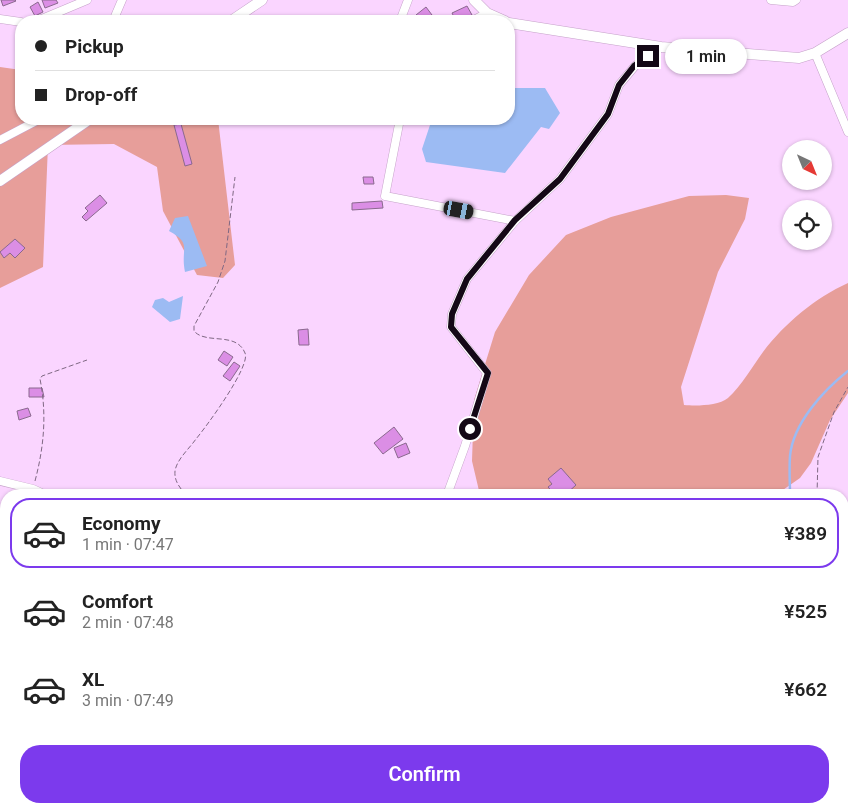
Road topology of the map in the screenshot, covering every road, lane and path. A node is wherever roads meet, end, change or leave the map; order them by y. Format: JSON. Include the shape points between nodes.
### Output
{"nodes":[{"id":1,"x":87,"y":0,"type":"edge"},
{"id":2,"x":122,"y":0,"type":"edge"},
{"id":3,"x":262,"y":0,"type":"edge"},
{"id":4,"x":408,"y":0,"type":"edge"},
{"id":5,"x":474,"y":0,"type":"edge"},
{"id":6,"x":771,"y":0,"type":"edge"},
{"id":7,"x":796,"y":0,"type":"edge"},
{"id":8,"x":487,"y":14,"type":"edge"},
{"id":9,"x":51,"y":15,"type":"edge"},
{"id":10,"x":116,"y":15,"type":"edge"},
{"id":11,"x":240,"y":15,"type":"edge"},
{"id":12,"x":402,"y":15,"type":"edge"},
{"id":13,"x":0,"y":19,"type":"edge"},
{"id":14,"x":15,"y":21,"type":"edge"},
{"id":15,"x":515,"y":24,"type":"edge"},
{"id":16,"x":848,"y":33,"type":"edge"},
{"id":17,"x":661,"y":47,"type":"junction"},
{"id":18,"x":815,"y":53,"type":"junction"},
{"id":19,"x":29,"y":125,"type":"edge"},
{"id":20,"x":81,"y":125,"type":"edge"},
{"id":21,"x":399,"y":125,"type":"edge"},
{"id":22,"x":848,"y":132,"type":"edge"},
{"id":23,"x":0,"y":140,"type":"edge"},
{"id":24,"x":235,"y":177,"type":"dead end"},
{"id":25,"x":0,"y":181,"type":"edge"},
{"id":26,"x":515,"y":220,"type":"junction"},
{"id":27,"x":86,"y":360,"type":"dead end"},
{"id":28,"x":848,"y":387,"type":"edge"},
{"id":29,"x":0,"y":481,"type":"edge"},
{"id":30,"x":33,"y":489,"type":"joint"},
{"id":31,"x":182,"y":489,"type":"edge"},
{"id":32,"x":449,"y":489,"type":"edge"},
{"id":33,"x":817,"y":489,"type":"edge"}],
"edges":[{"from":1,"to":9,"type":"street"},
{"from":2,"to":10,"type":"street"},
{"from":3,"to":11,"type":"street"},
{"from":4,"to":12,"type":"street"},
{"from":5,"to":8,"type":"street"},
{"from":6,"to":7,"type":"street"},
{"from":13,"to":14,"type":"street"},
{"from":15,"to":17,"type":"street"},
{"from":16,"to":18,"type":"street"},
{"from":17,"to":18,"type":"street","via":[[800,58]]},
{"from":17,"to":26,"type":"street","via":[[634,66],[619,85],[608,114],[560,179]]},
{"from":18,"to":22,"type":"street"},
{"from":19,"to":23,"type":"street"},
{"from":20,"to":25,"type":"street"},
{"from":21,"to":26,"type":"street","via":[[385,196]]},
{"from":24,"to":31,"type":"path","via":[[225,262],[194,331],[200,336],[228,340],[240,347],[246,356],[240,372],[176,468],[176,480]]},
{"from":26,"to":32,"type":"street","via":[[467,279],[452,314],[451,327],[488,373]]},
{"from":27,"to":30,"type":"path","via":[[40,379],[45,418],[41,457]]},
{"from":28,"to":33,"type":"path","via":[[834,412],[818,457]]},
{"from":29,"to":30,"type":"street"}]}
